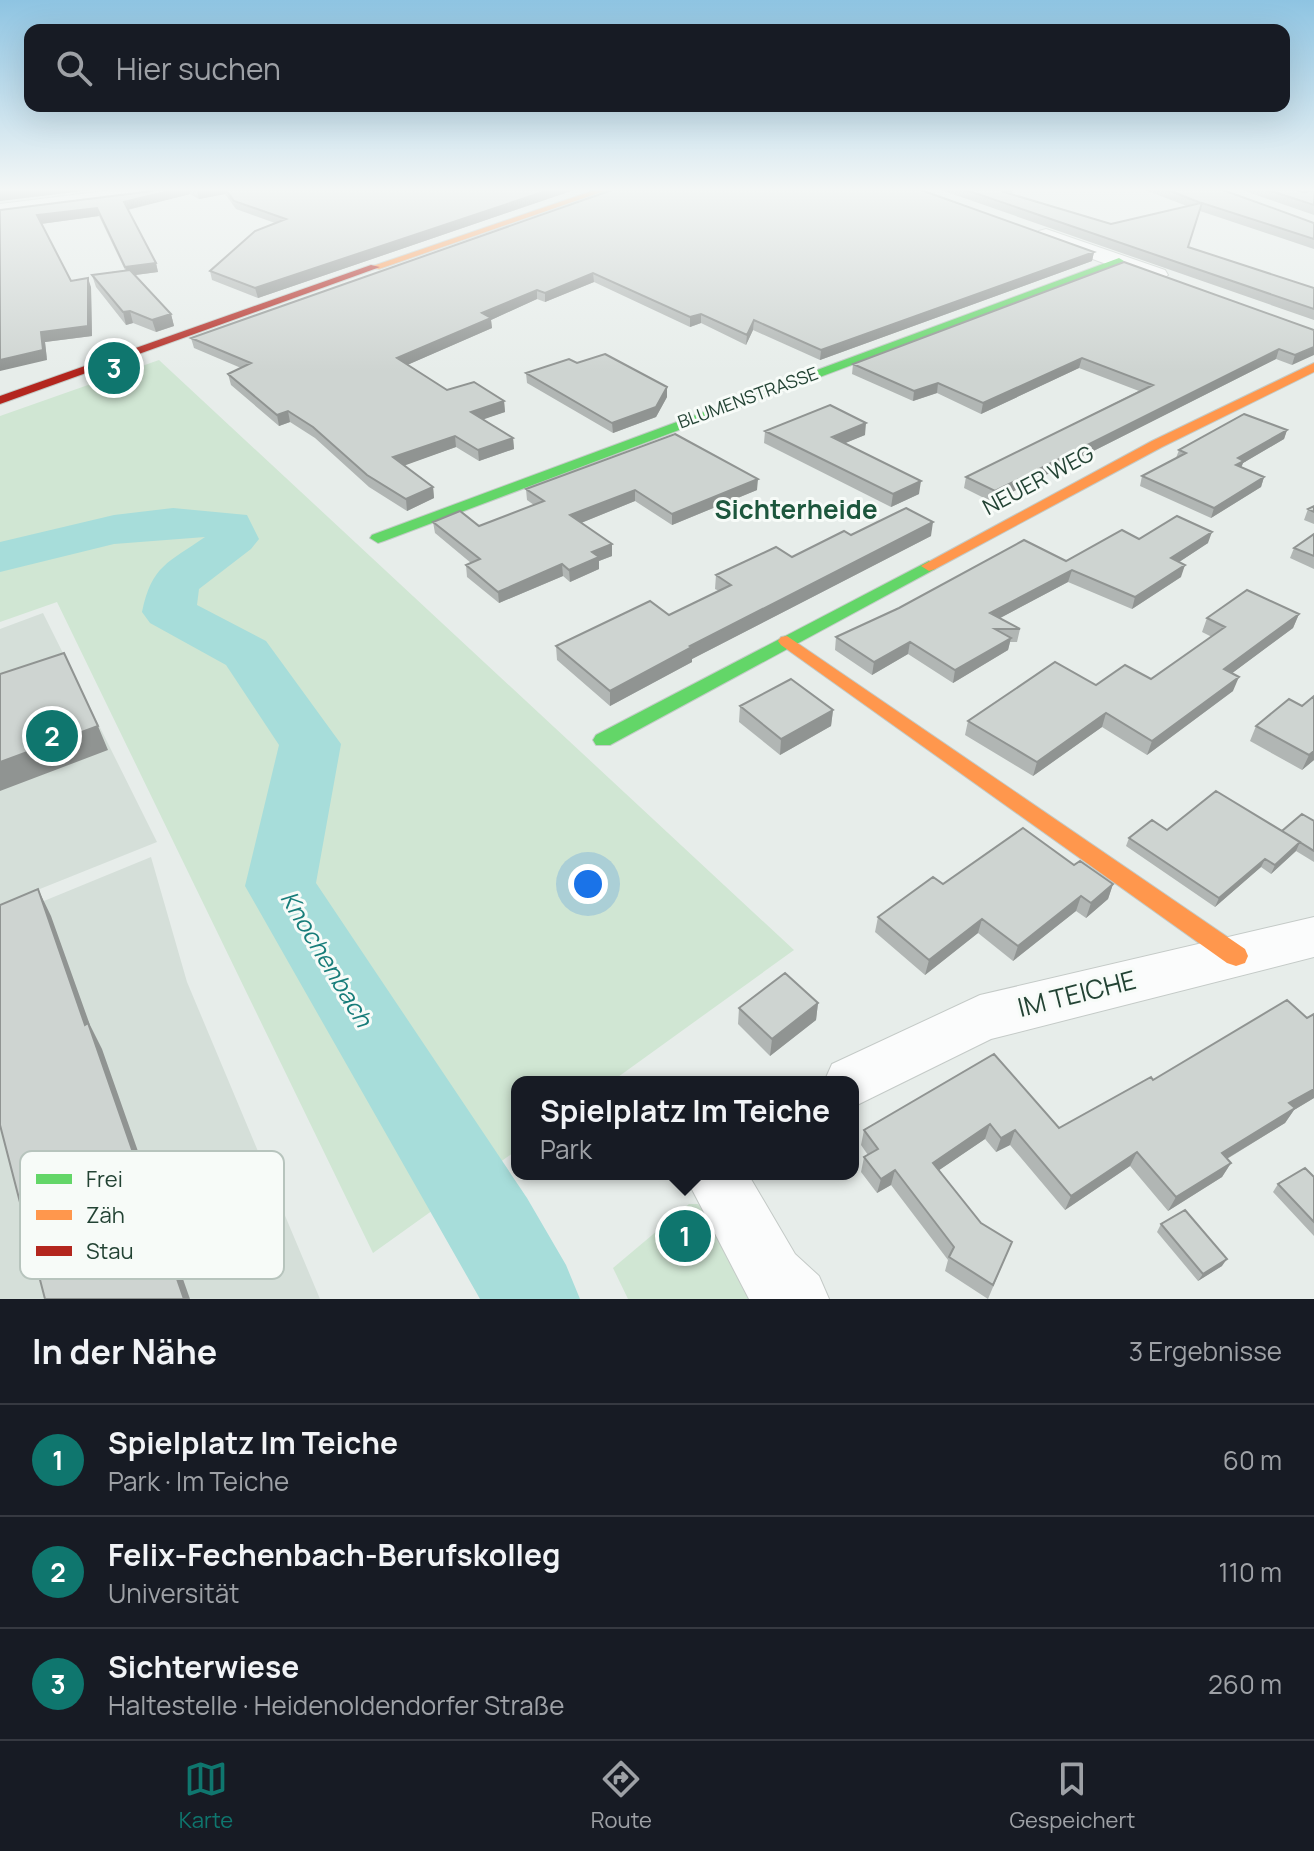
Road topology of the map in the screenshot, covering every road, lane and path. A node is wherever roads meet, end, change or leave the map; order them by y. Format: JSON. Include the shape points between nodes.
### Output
{"nodes":[{"id":1,"x":420,"y":251,"type":"edge"},
{"id":2,"x":1090,"y":251,"type":"edge"},
{"id":3,"x":1119,"y":261,"type":"junction"},
{"id":4,"x":1179,"y":282,"type":"edge"},
{"id":5,"x":1314,"y":367,"type":"edge"},
{"id":6,"x":0,"y":400,"type":"edge"},
{"id":7,"x":378,"y":538,"type":"dead end"},
{"id":8,"x":787,"y":641,"type":"junction"},
{"id":9,"x":603,"y":740,"type":"dead end"},
{"id":10,"x":1314,"y":937,"type":"edge"},
{"id":11,"x":1236,"y":956,"type":"junction"},
{"id":12,"x":859,"y":1078,"type":"edge"},
{"id":13,"x":717,"y":1180,"type":"edge"},
{"id":14,"x":796,"y":1299,"type":"edge"}],
"edges":[{"from":1,"to":6,"type":"street"},
{"from":2,"to":3,"type":"street"},
{"from":3,"to":4,"type":"street"},
{"from":3,"to":7,"type":"street","name":"BLUMENSTRASSE"},
{"from":5,"to":8,"type":"street","name":"NEUER WEG","via":[[1157,444]]},
{"from":8,"to":9,"type":"street","name":"NEUER WEG"},
{"from":8,"to":11,"type":"street"},
{"from":10,"to":11,"type":"street","name":"IM TEICHE"},
{"from":11,"to":12,"type":"street","name":"IM TEICHE","via":[[980,1018]]},
{"from":13,"to":14,"type":"street","via":[[772,1277]]}]}
